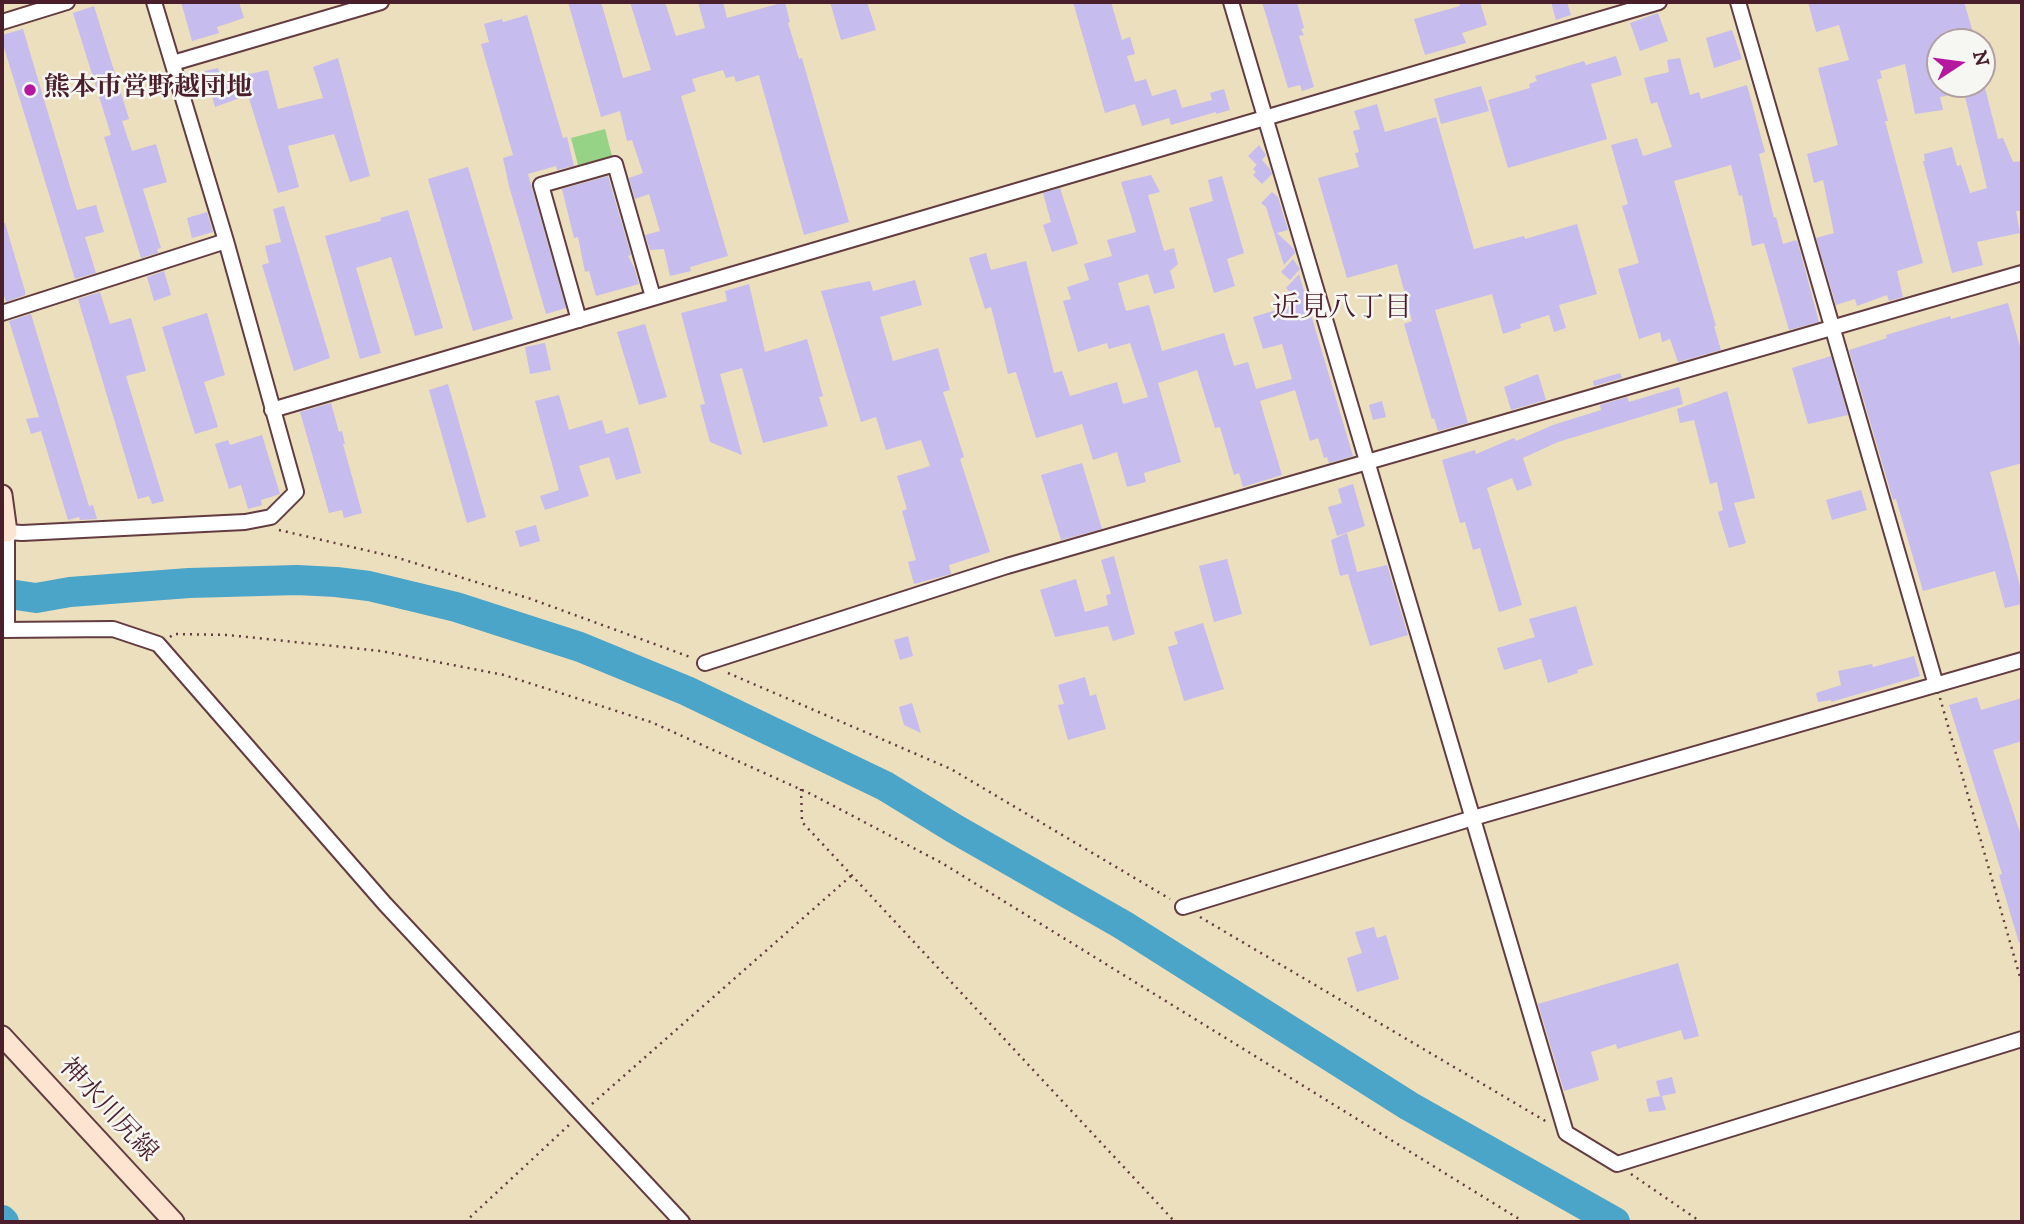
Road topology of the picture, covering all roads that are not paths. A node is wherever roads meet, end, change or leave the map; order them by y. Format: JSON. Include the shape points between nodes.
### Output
{"nodes":[{"id":1,"x":67,"y":2,"type":"edge"},
{"id":2,"x":154,"y":2,"type":"edge"},
{"id":3,"x":381,"y":2,"type":"edge"},
{"id":4,"x":1231,"y":2,"type":"edge"},
{"id":5,"x":1659,"y":2,"type":"edge"},
{"id":6,"x":1738,"y":2,"type":"edge"},
{"id":7,"x":2,"y":22,"type":"edge"},
{"id":8,"x":173,"y":63,"type":"junction"},
{"id":9,"x":1265,"y":117,"type":"junction"},
{"id":10,"x":226,"y":241,"type":"junction"},
{"id":11,"x":2022,"y":273,"type":"edge"},
{"id":12,"x":653,"y":298,"type":"junction"},
{"id":13,"x":2,"y":313,"type":"edge"},
{"id":14,"x":579,"y":320,"type":"junction"},
{"id":15,"x":1832,"y":328,"type":"junction"},
{"id":16,"x":272,"y":410,"type":"junction"},
{"id":17,"x":1367,"y":462,"type":"junction"},
{"id":18,"x":2,"y":495,"type":"edge"},
{"id":19,"x":8,"y":531,"type":"junction"},
{"id":20,"x":5,"y":628,"type":"edge"},
{"id":21,"x":2022,"y":660,"type":"edge"},
{"id":22,"x":705,"y":663,"type":"road end"},
{"id":23,"x":1936,"y":685,"type":"junction"},
{"id":24,"x":1473,"y":818,"type":"junction"},
{"id":25,"x":1183,"y":907,"type":"road end"},
{"id":26,"x":2,"y":1036,"type":"edge"},
{"id":27,"x":2022,"y":1039,"type":"edge"},
{"id":28,"x":174,"y":1222,"type":"edge"},
{"id":29,"x":682,"y":1222,"type":"edge"}],
"edges":[{"from":1,"to":7,"type":"street"},
{"from":2,"to":8,"type":"street"},
{"from":3,"to":8,"type":"street"},
{"from":4,"to":9,"type":"street"},
{"from":5,"to":9,"type":"street"},
{"from":6,"to":15,"type":"street"},
{"from":8,"to":10,"type":"street"},
{"from":9,"to":12,"type":"street"},
{"from":9,"to":17,"type":"street"},
{"from":10,"to":13,"type":"street"},
{"from":10,"to":16,"type":"street"},
{"from":11,"to":15,"type":"street"},
{"from":12,"to":14,"type":"street"},
{"from":12,"to":14,"type":"street","via":[[615,164],[541,185]]},
{"from":14,"to":16,"type":"street"},
{"from":15,"to":17,"type":"street"},
{"from":15,"to":23,"type":"street"},
{"from":16,"to":19,"type":"street","via":[[296,492],[271,517],[245,522]]},
{"from":17,"to":22,"type":"street","via":[[1007,566]]},
{"from":17,"to":24,"type":"street"},
{"from":18,"to":19,"type":"main road"},
{"from":19,"to":20,"type":"street"},
{"from":20,"to":29,"type":"street","via":[[113,629],[158,644],[385,904]]},
{"from":21,"to":23,"type":"street"},
{"from":23,"to":24,"type":"street"},
{"from":24,"to":25,"type":"street"},
{"from":24,"to":27,"type":"street","via":[[1566,1133],[1617,1164]]},
{"from":26,"to":28,"type":"main road","name":"神水川尻線"}]}
